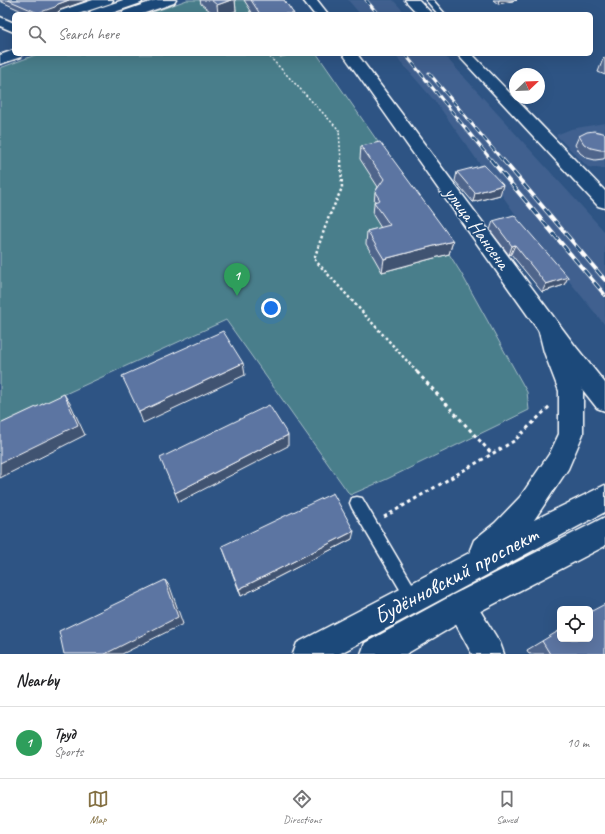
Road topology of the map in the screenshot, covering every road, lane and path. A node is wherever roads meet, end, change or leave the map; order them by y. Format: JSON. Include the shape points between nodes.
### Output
{"nodes":[{"id":1,"x":106,"y":0,"type":"edge"},
{"id":2,"x":136,"y":0,"type":"edge"},
{"id":3,"x":169,"y":0,"type":"edge"},
{"id":4,"x":310,"y":0,"type":"edge"},
{"id":5,"x":412,"y":0,"type":"edge"},
{"id":6,"x":429,"y":0,"type":"edge"},
{"id":7,"x":256,"y":8,"type":"edge"},
{"id":8,"x":71,"y":12,"type":"edge"},
{"id":9,"x":102,"y":12,"type":"edge"},
{"id":10,"x":135,"y":12,"type":"edge"},
{"id":11,"x":249,"y":12,"type":"edge"},
{"id":12,"x":319,"y":12,"type":"edge"},
{"id":13,"x":424,"y":12,"type":"edge"},
{"id":14,"x":440,"y":12,"type":"edge"},
{"id":15,"x":0,"y":21,"type":"edge"},
{"id":16,"x":12,"y":27,"type":"edge"},
{"id":17,"x":12,"y":33,"type":"edge"},
{"id":18,"x":0,"y":36,"type":"edge"},
{"id":19,"x":12,"y":43,"type":"edge"},
{"id":20,"x":0,"y":47,"type":"edge"},
{"id":21,"x":12,"y":56,"type":"edge"},
{"id":22,"x":269,"y":56,"type":"edge"},
{"id":23,"x":351,"y":56,"type":"edge"},
{"id":24,"x":466,"y":56,"type":"edge"},
{"id":25,"x":0,"y":60,"type":"edge"},
{"id":26,"x":605,"y":202,"type":"edge"},
{"id":27,"x":549,"y":328,"type":"junction"},
{"id":28,"x":571,"y":391,"type":"junction"},
{"id":29,"x":605,"y":401,"type":"edge"},
{"id":30,"x":492,"y":454,"type":"junction"},
{"id":31,"x":605,"y":498,"type":"edge"},
{"id":32,"x":357,"y":503,"type":"dead end"},
{"id":33,"x":370,"y":526,"type":"junction"},
{"id":34,"x":605,"y":531,"type":"edge"},
{"id":35,"x":441,"y":583,"type":"junction"},
{"id":36,"x":413,"y":598,"type":"junction"},
{"id":37,"x":461,"y":606,"type":"junction"},
{"id":38,"x":308,"y":654,"type":"edge"},
{"id":39,"x":376,"y":654,"type":"edge"},
{"id":40,"x":489,"y":654,"type":"edge"}],
"edges":[{"from":1,"to":8,"type":"main road"},
{"from":2,"to":9,"type":"main road"},
{"from":3,"to":10,"type":"main road"},
{"from":4,"to":12,"type":"main road"},
{"from":5,"to":13,"type":"main road"},
{"from":6,"to":14,"type":"lane"},
{"from":7,"to":11,"type":"path"},
{"from":15,"to":16,"type":"main road"},
{"from":17,"to":18,"type":"main road"},
{"from":19,"to":20,"type":"main road"},
{"from":21,"to":25,"type":"main road"},
{"from":22,"to":30,"type":"path","via":[[339,130],[342,188],[314,259]]},
{"from":23,"to":27,"type":"main road","name":"улица Нансена"},
{"from":24,"to":26,"type":"main road"},
{"from":27,"to":28,"type":"main road","via":[[555,352]]},
{"from":27,"to":29,"type":"main road","name":"улица Нансена"},
{"from":28,"to":30,"type":"path","via":[[545,410],[514,441]]},
{"from":28,"to":35,"type":"main road","via":[[571,434],[559,461],[530,506],[505,533]]},
{"from":30,"to":33,"type":"path"},
{"from":31,"to":35,"type":"main road","name":"Будённовский проспект"},
{"from":32,"to":33,"type":"lane"},
{"from":33,"to":36,"type":"lane"},
{"from":34,"to":37,"type":"main road","name":"Будённовский проспект"},
{"from":35,"to":36,"type":"main road","name":"Будённовский проспект"},
{"from":36,"to":38,"type":"main road","name":"Будённовский проспект"},
{"from":37,"to":39,"type":"main road","name":"Будённовский проспект"},
{"from":37,"to":40,"type":"main road"}]}
